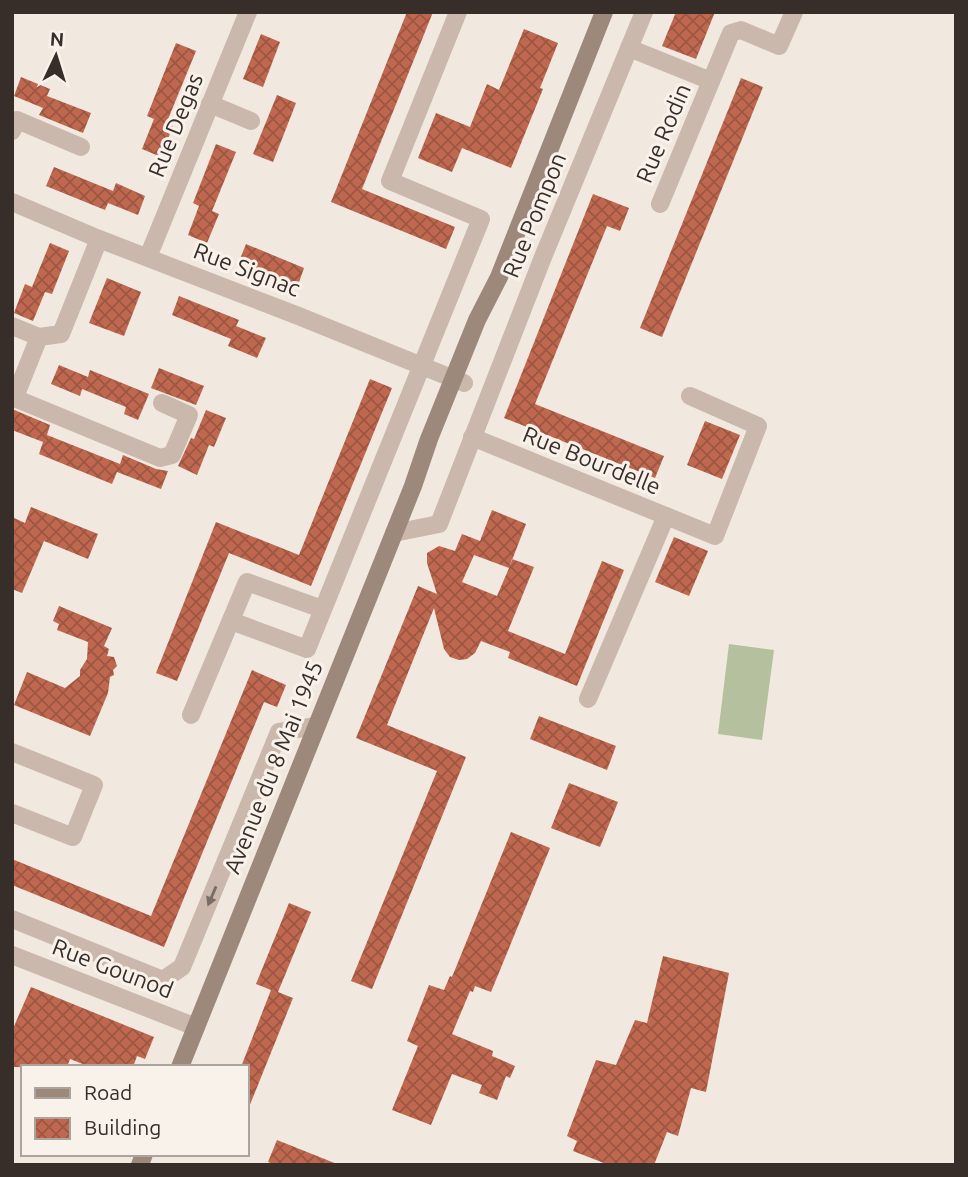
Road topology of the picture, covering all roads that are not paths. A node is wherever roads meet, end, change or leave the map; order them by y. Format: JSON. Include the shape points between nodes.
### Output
{"nodes":[{"id":1,"x":248,"y":12,"type":"edge"},
{"id":2,"x":458,"y":12,"type":"edge"},
{"id":3,"x":604,"y":12,"type":"edge"},
{"id":4,"x":644,"y":12,"type":"edge"},
{"id":5,"x":794,"y":12,"type":"edge"},
{"id":6,"x":629,"y":48,"type":"junction"},
{"id":7,"x":711,"y":81,"type":"junction"},
{"id":8,"x":210,"y":104,"type":"junction"},
{"id":9,"x":251,"y":121,"type":"dead end"},
{"id":10,"x":12,"y":131,"type":"edge"},
{"id":11,"x":81,"y":147,"type":"dead end"},
{"id":12,"x":12,"y":202,"type":"edge"},
{"id":13,"x":660,"y":204,"type":"dead end"},
{"id":14,"x":99,"y":239,"type":"junction"},
{"id":15,"x":148,"y":257,"type":"junction"},
{"id":16,"x":12,"y":326,"type":"edge"},
{"id":17,"x":39,"y":337,"type":"junction"},
{"id":18,"x":421,"y":366,"type":"junction"},
{"id":19,"x":458,"y":381,"type":"junction"},
{"id":20,"x":690,"y":396,"type":"dead end"},
{"id":21,"x":13,"y":397,"type":"edge"},
{"id":22,"x":162,"y":403,"type":"dead end"},
{"id":23,"x":472,"y":437,"type":"junction"},
{"id":24,"x":666,"y":516,"type":"junction"},
{"id":25,"x":394,"y":533,"type":"junction"},
{"id":26,"x":323,"y":609,"type":"junction"},
{"id":27,"x":231,"y":621,"type":"junction"},
{"id":28,"x":588,"y":699,"type":"dead end"},
{"id":29,"x":191,"y":715,"type":"dead end"},
{"id":30,"x":316,"y":726,"type":"junction"},
{"id":31,"x":12,"y":752,"type":"edge"},
{"id":32,"x":12,"y":813,"type":"edge"},
{"id":33,"x":12,"y":919,"type":"edge"},
{"id":34,"x":12,"y":955,"type":"edge"},
{"id":35,"x":196,"y":1027,"type":"junction"},
{"id":36,"x":181,"y":1065,"type":"edge"}],
"edges":[{"from":1,"to":8,"type":"street","name":"Rue Degas"},
{"from":2,"to":18,"type":"street","via":[[390,181],[481,219]]},
{"from":3,"to":19,"type":"main road","name":"Avenue du 8 Mai 1945","via":[[499,277],[477,320]]},
{"from":4,"to":6,"type":"street","name":"Rue Pompon"},
{"from":5,"to":7,"type":"street","name":"Rue Rodin","via":[[779,46],[741,30],[731,33]]},
{"from":6,"to":7,"type":"street","name":"Rue Rodin"},
{"from":6,"to":23,"type":"street","name":"Rue Pompon"},
{"from":7,"to":13,"type":"street","name":"Rue Rodin"},
{"from":8,"to":9,"type":"street"},
{"from":8,"to":15,"type":"street","name":"Rue Degas"},
{"from":10,"to":11,"type":"street","via":[[17,120]]},
{"from":12,"to":14,"type":"street","name":"Rue Signac"},
{"from":14,"to":15,"type":"street","name":"Rue Signac"},
{"from":14,"to":17,"type":"street","via":[[61,334]]},
{"from":15,"to":18,"type":"street","name":"Rue Signac"},
{"from":16,"to":17,"type":"street"},
{"from":17,"to":21,"type":"street"},
{"from":18,"to":19,"type":"street","name":"Rue Signac"},
{"from":18,"to":26,"type":"street"},
{"from":19,"to":25,"type":"main road","name":"Avenue du 8 Mai 1945","via":[[440,443],[413,486]]},
{"from":20,"to":24,"type":"street","via":[[758,426],[715,537]]},
{"from":21,"to":22,"type":"street","via":[[160,458],[172,455],[189,415]]},
{"from":23,"to":24,"type":"street","name":"Rue Bourdelle"},
{"from":23,"to":25,"type":"street","name":"Rue Pompon","via":[[439,524]]},
{"from":24,"to":28,"type":"street","name":"Rue Bourdelle"},
{"from":25,"to":30,"type":"main road","name":"Avenue du 8 Mai 1945"},
{"from":26,"to":27,"type":"street","via":[[247,582]]},
{"from":26,"to":27,"type":"street","via":[[307,649]]},
{"from":27,"to":29,"type":"street"},
{"from":30,"to":33,"type":"street","one_way":true,"via":[[279,732],[182,967],[163,981]]},
{"from":30,"to":35,"type":"main road","name":"Avenue du 8 Mai 1945"},
{"from":31,"to":32,"type":"street","via":[[94,785],[73,837]]},
{"from":34,"to":35,"type":"street","name":"Rue Gounod"},
{"from":35,"to":36,"type":"main road","name":"Avenue du 8 Mai 1945"}]}
